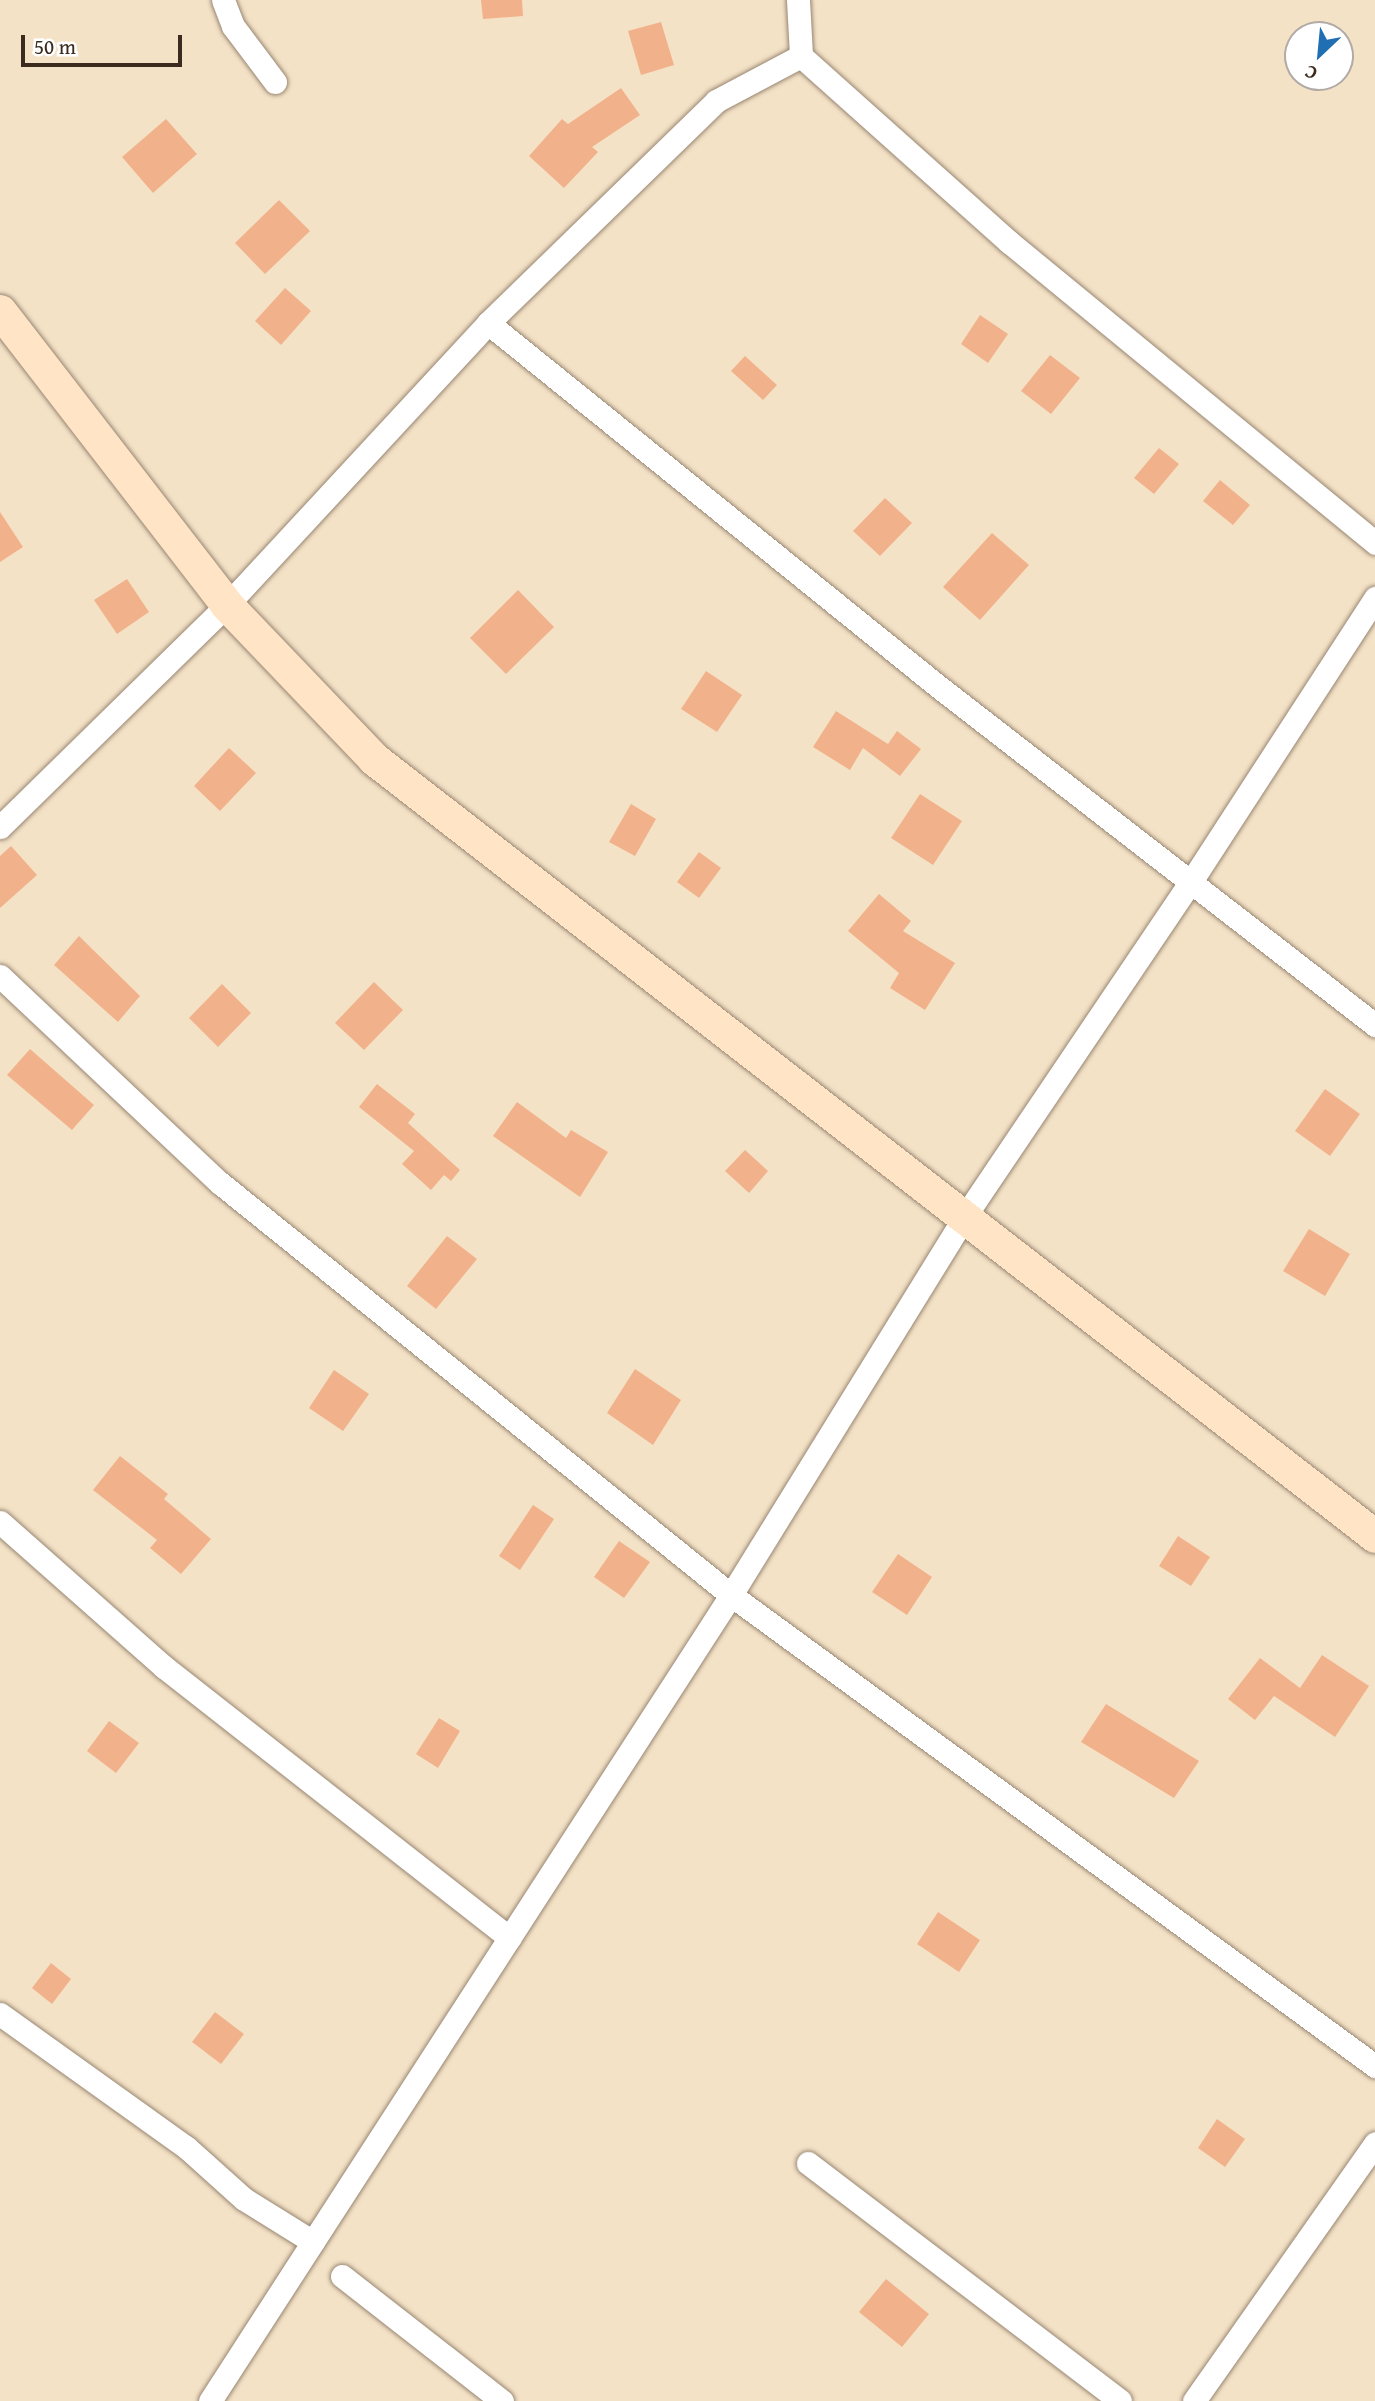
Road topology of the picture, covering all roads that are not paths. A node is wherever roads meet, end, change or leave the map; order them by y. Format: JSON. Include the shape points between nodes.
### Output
{"nodes":[{"id":1,"x":223,"y":0,"type":"edge"},
{"id":2,"x":798,"y":0,"type":"edge"},
{"id":3,"x":801,"y":56,"type":"junction"},
{"id":4,"x":275,"y":82,"type":"dead end"},
{"id":5,"x":0,"y":311,"type":"edge"},
{"id":6,"x":488,"y":323,"type":"junction"},
{"id":7,"x":1375,"y":543,"type":"edge"},
{"id":8,"x":1375,"y":598,"type":"edge"},
{"id":9,"x":227,"y":605,"type":"junction"},
{"id":10,"x":0,"y":827,"type":"edge"},
{"id":11,"x":1191,"y":883,"type":"junction"},
{"id":12,"x":0,"y":976,"type":"edge"},
{"id":13,"x":1375,"y":1026,"type":"edge"},
{"id":14,"x":963,"y":1219,"type":"junction"},
{"id":15,"x":0,"y":1521,"type":"edge"},
{"id":16,"x":1375,"y":1536,"type":"edge"},
{"id":17,"x":731,"y":1595,"type":"junction"},
{"id":18,"x":509,"y":1938,"type":"junction"},
{"id":19,"x":0,"y":2014,"type":"edge"},
{"id":20,"x":1375,"y":2066,"type":"edge"},
{"id":21,"x":1375,"y":2143,"type":"edge"},
{"id":22,"x":808,"y":2163,"type":"dead end"},
{"id":23,"x":313,"y":2242,"type":"junction"},
{"id":24,"x":342,"y":2276,"type":"dead end"},
{"id":25,"x":210,"y":2401,"type":"edge"},
{"id":26,"x":502,"y":2401,"type":"edge"},
{"id":27,"x":1120,"y":2401,"type":"edge"},
{"id":28,"x":1194,"y":2401,"type":"edge"}],
"edges":[{"from":1,"to":4,"type":"street","via":[[233,26]]},
{"from":2,"to":3,"type":"street"},
{"from":3,"to":6,"type":"street","via":[[716,101]]},
{"from":3,"to":7,"type":"street","via":[[1009,242]]},
{"from":5,"to":9,"type":"street"},
{"from":6,"to":9,"type":"street"},
{"from":6,"to":11,"type":"street"},
{"from":8,"to":11,"type":"street"},
{"from":9,"to":10,"type":"street"},
{"from":9,"to":14,"type":"street","via":[[374,759]]},
{"from":11,"to":13,"type":"street"},
{"from":11,"to":14,"type":"street"},
{"from":12,"to":17,"type":"street","via":[[220,1183]]},
{"from":14,"to":16,"type":"street"},
{"from":14,"to":17,"type":"street"},
{"from":15,"to":18,"type":"street","via":[[164,1667]]},
{"from":17,"to":18,"type":"street"},
{"from":17,"to":20,"type":"street"},
{"from":18,"to":23,"type":"street"},
{"from":19,"to":23,"type":"street","via":[[186,2147],[244,2199]]},
{"from":21,"to":28,"type":"street"},
{"from":22,"to":27,"type":"street"},
{"from":23,"to":25,"type":"street"},
{"from":24,"to":26,"type":"street"}]}
